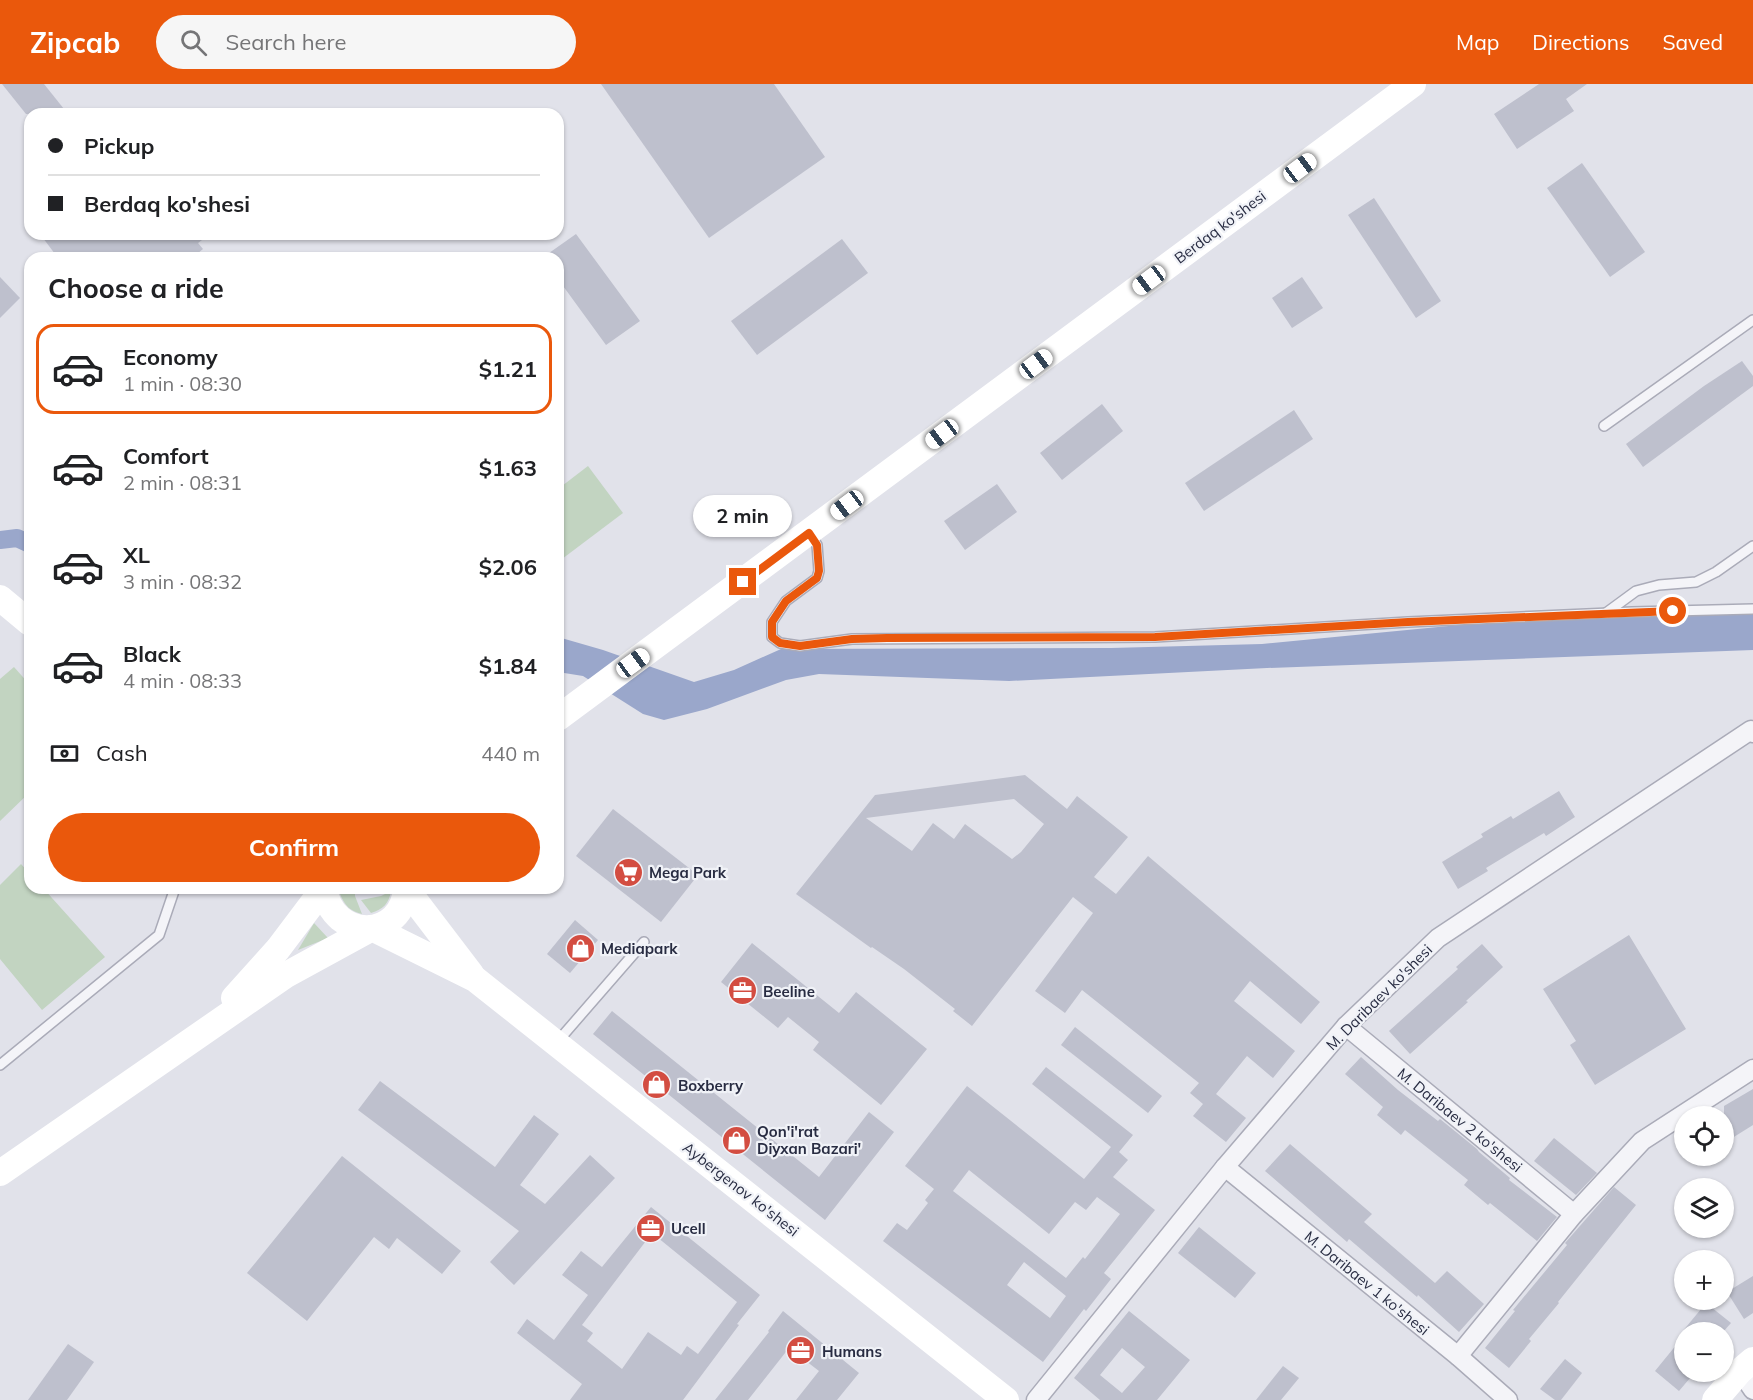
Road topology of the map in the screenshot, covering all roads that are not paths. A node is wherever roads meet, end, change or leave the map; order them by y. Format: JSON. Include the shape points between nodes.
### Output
{"nodes":[{"id":1,"x":1413,"y":84,"type":"edge"},
{"id":2,"x":1753,"y":320,"type":"edge"},
{"id":3,"x":1604,"y":426,"type":"dead end"},
{"id":4,"x":809,"y":533,"type":"junction"},
{"id":5,"x":1753,"y":546,"type":"edge"},
{"id":6,"x":0,"y":598,"type":"edge"},
{"id":7,"x":1753,"y":609,"type":"edge"},
{"id":8,"x":1605,"y":613,"type":"junction"},
{"id":9,"x":24,"y":617,"type":"edge"},
{"id":10,"x":564,"y":714,"type":"edge"},
{"id":11,"x":1752,"y":732,"type":"edge"},
{"id":12,"x":173,"y":894,"type":"edge"},
{"id":13,"x":319,"y":894,"type":"edge"},
{"id":14,"x":325,"y":894,"type":"edge"},
{"id":15,"x":406,"y":894,"type":"edge"},
{"id":16,"x":411,"y":894,"type":"edge"},
{"id":17,"x":372,"y":928,"type":"junction"},
{"id":18,"x":644,"y":942,"type":"dead end"},
{"id":19,"x":475,"y":979,"type":"junction"},
{"id":20,"x":1346,"y":1026,"type":"junction"},
{"id":21,"x":203,"y":1031,"type":"junction"},
{"id":22,"x":556,"y":1043,"type":"junction"},
{"id":23,"x":0,"y":1065,"type":"edge"},
{"id":24,"x":1753,"y":1069,"type":"edge"},
{"id":25,"x":1225,"y":1167,"type":"junction"},
{"id":26,"x":0,"y":1173,"type":"edge"},
{"id":27,"x":1574,"y":1214,"type":"junction"},
{"id":28,"x":1458,"y":1356,"type":"junction"},
{"id":29,"x":1749,"y":1374,"type":"edge"},
{"id":30,"x":1006,"y":1400,"type":"edge"},
{"id":31,"x":1036,"y":1400,"type":"edge"},
{"id":32,"x":1508,"y":1400,"type":"edge"},
{"id":33,"x":1715,"y":1400,"type":"edge"}],
"edges":[{"from":1,"to":4,"type":"main road","name":"Berdaq ko'shesi"},
{"from":2,"to":3,"type":"lane"},
{"from":4,"to":8,"type":"lane","via":[[817,545],[819,571],[817,578],[786,601],[772,622],[772,637],[780,643],[800,646],[887,638],[1155,637]]},
{"from":4,"to":10,"type":"main road","name":"Berdaq ko'shesi"},
{"from":5,"to":8,"type":"lane","via":[[1696,582],[1636,591]]},
{"from":6,"to":9,"type":"main road"},
{"from":7,"to":8,"type":"lane"},
{"from":11,"to":20,"type":"street","name":"M. Daribaev ko'shesi","via":[[1438,938]]},
{"from":12,"to":23,"type":"lane","via":[[159,935]]},
{"from":13,"to":21,"type":"main road","via":[[278,949]]},
{"from":14,"to":17,"type":"main road","name":"Aybergenov ko'shesi","via":[[334,914],[345,923]]},
{"from":15,"to":17,"type":"main road","via":[[396,915]]},
{"from":16,"to":19,"type":"main road","name":"Aybergenov ko'shesi"},
{"from":17,"to":19,"type":"main road","name":"Aybergenov ko'shesi"},
{"from":17,"to":21,"type":"main road","via":[[286,975]]},
{"from":18,"to":22,"type":"lane"},
{"from":19,"to":22,"type":"main road","name":"Aybergenov ko'shesi"},
{"from":20,"to":25,"type":"street","name":"M. Daribaev ko'shesi"},
{"from":20,"to":27,"type":"street","name":"M. Daribaev 2 ko'shesi"},
{"from":21,"to":26,"type":"main road"},
{"from":22,"to":30,"type":"main road","name":"Aybergenov ko'shesi"},
{"from":24,"to":27,"type":"street","via":[[1641,1141]]},
{"from":25,"to":28,"type":"street","name":"M. Daribaev 1 ko'shesi"},
{"from":25,"to":31,"type":"street","name":"M. Daribaev ko'shesi"},
{"from":27,"to":28,"type":"street"},
{"from":28,"to":32,"type":"street","name":"M. Daribaev 1 ko'shesi"},
{"from":29,"to":33,"type":"main road"}]}
